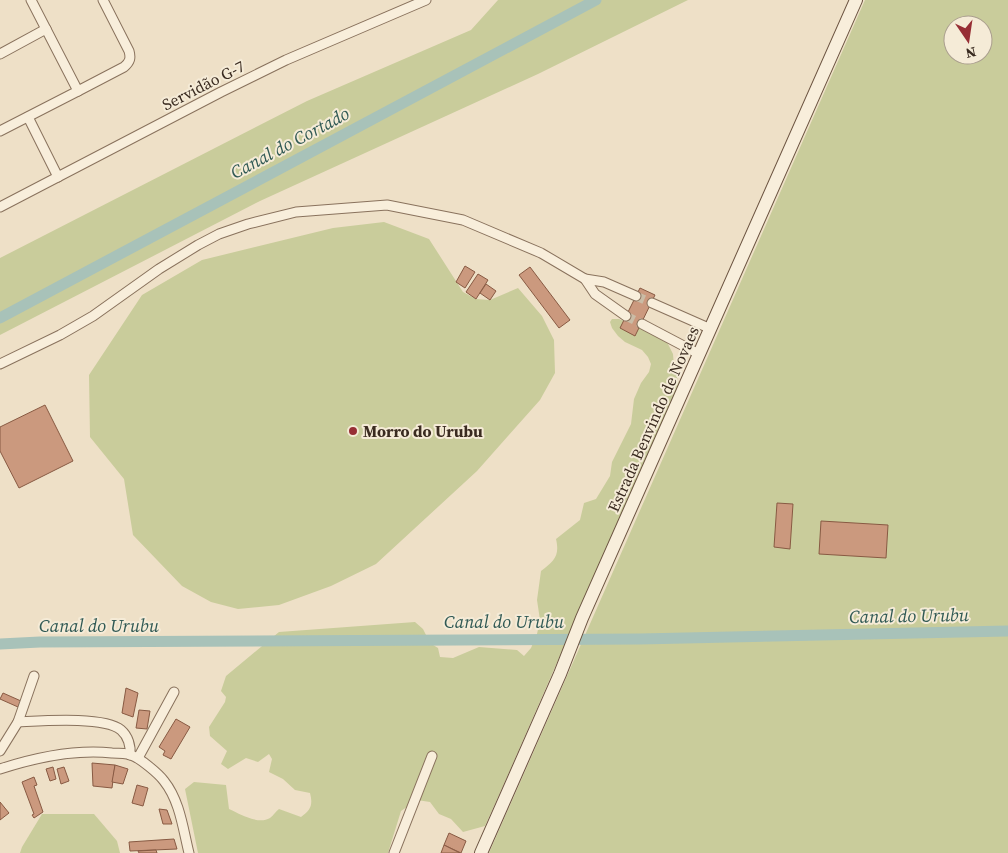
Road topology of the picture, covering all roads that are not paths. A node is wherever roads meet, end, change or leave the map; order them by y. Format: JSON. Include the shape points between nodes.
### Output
{"nodes":[{"id":1,"x":31,"y":0,"type":"edge"},
{"id":2,"x":103,"y":0,"type":"edge"},
{"id":3,"x":426,"y":0,"type":"edge"},
{"id":4,"x":856,"y":0,"type":"edge"},
{"id":5,"x":46,"y":29,"type":"junction"},
{"id":6,"x":0,"y":54,"type":"edge"},
{"id":7,"x":78,"y":91,"type":"junction"},
{"id":8,"x":28,"y":117,"type":"junction"},
{"id":9,"x":0,"y":131,"type":"edge"},
{"id":10,"x":58,"y":177,"type":"junction"},
{"id":11,"x":0,"y":208,"type":"edge"},
{"id":12,"x":585,"y":279,"type":"junction"},
{"id":13,"x":636,"y":296,"type":"tunnel mouth"},
{"id":14,"x":652,"y":303,"type":"tunnel mouth"},
{"id":15,"x":626,"y":316,"type":"tunnel mouth"},
{"id":16,"x":642,"y":324,"type":"tunnel mouth"},
{"id":17,"x":711,"y":329,"type":"junction"},
{"id":18,"x":699,"y":354,"type":"junction"},
{"id":19,"x":0,"y":364,"type":"edge"},
{"id":20,"x":34,"y":676,"type":"dead end"},
{"id":21,"x":174,"y":692,"type":"dead end"},
{"id":22,"x":18,"y":722,"type":"junction"},
{"id":23,"x":0,"y":750,"type":"edge"},
{"id":24,"x":134,"y":756,"type":"junction"},
{"id":25,"x":432,"y":756,"type":"dead end"},
{"id":26,"x":0,"y":769,"type":"edge"},
{"id":27,"x":188,"y":853,"type":"edge"},
{"id":28,"x":394,"y":853,"type":"edge"},
{"id":29,"x":481,"y":853,"type":"edge"}],
"edges":[{"from":1,"to":5,"type":"street"},
{"from":2,"to":7,"type":"street","via":[[131,57],[124,67]]},
{"from":3,"to":10,"type":"street","name":"Servidão G-7","via":[[278,64]]},
{"from":4,"to":17,"type":"street","name":"Estrada Benvindo de Novaes"},
{"from":5,"to":6,"type":"street"},
{"from":5,"to":7,"type":"street"},
{"from":7,"to":8,"type":"street"},
{"from":8,"to":9,"type":"street"},
{"from":8,"to":10,"type":"street"},
{"from":10,"to":11,"type":"street","name":"Servidão G-7"},
{"from":12,"to":13,"type":"street","via":[[604,282]]},
{"from":12,"to":15,"type":"street","via":[[595,294]]},
{"from":12,"to":19,"type":"street","via":[[541,253],[463,220],[387,205],[296,212],[248,224],[205,241],[93,316]]},
{"from":14,"to":17,"type":"street"},
{"from":16,"to":18,"type":"street"},
{"from":17,"to":18,"type":"street","name":"Estrada Benvindo de Novaes"},
{"from":18,"to":29,"type":"street","name":"Estrada Benvindo de Novaes"},
{"from":20,"to":22,"type":"street"},
{"from":21,"to":24,"type":"street"},
{"from":22,"to":23,"type":"street"},
{"from":22,"to":24,"type":"street","via":[[81,721],[109,725],[120,729],[126,736]]},
{"from":24,"to":26,"type":"street","via":[[98,751],[62,753]]},
{"from":24,"to":27,"type":"street","via":[[164,781],[174,798]]},
{"from":25,"to":28,"type":"street"}]}
